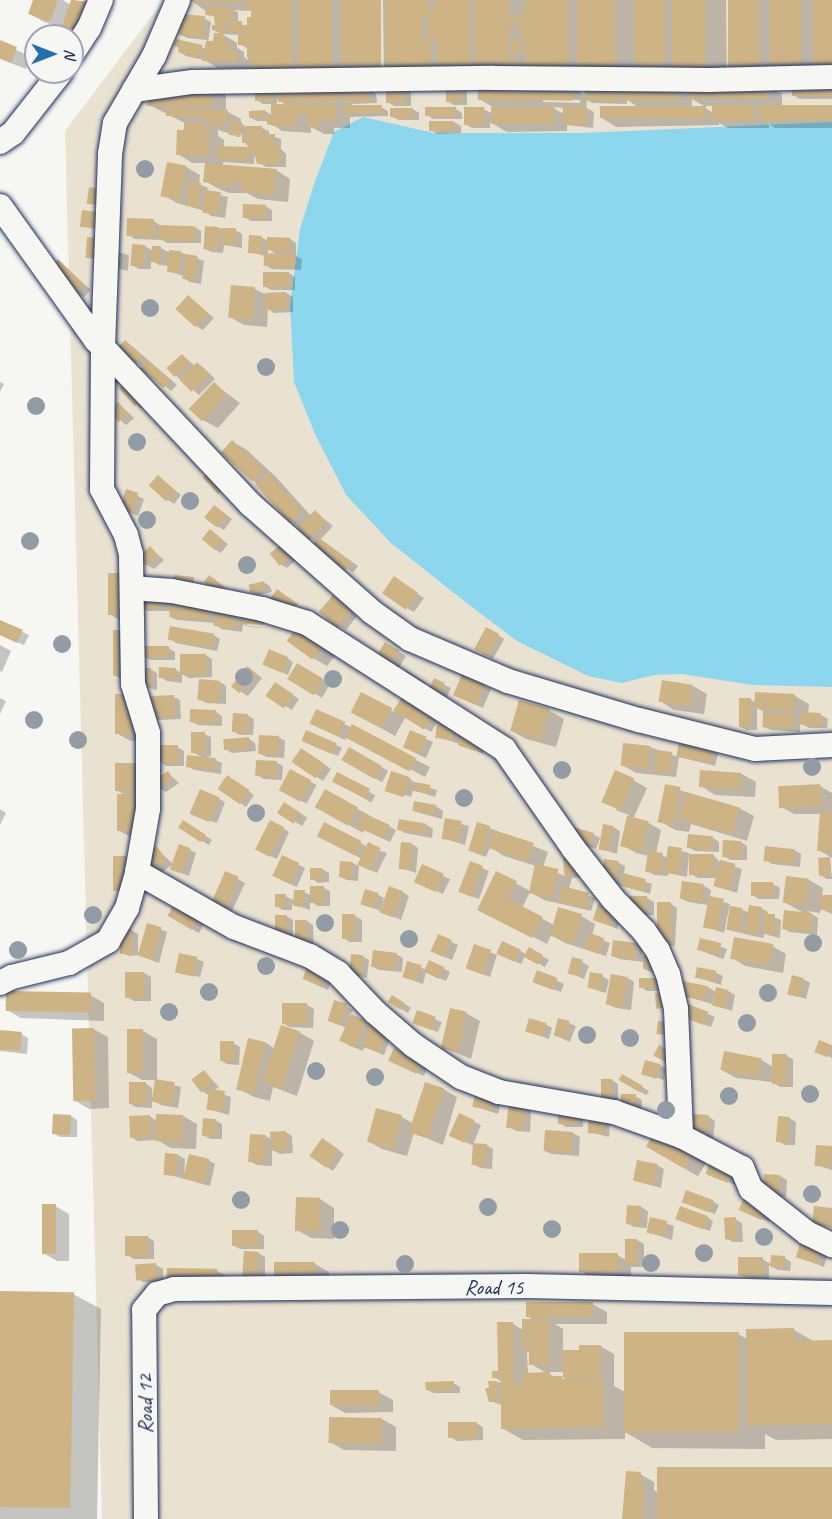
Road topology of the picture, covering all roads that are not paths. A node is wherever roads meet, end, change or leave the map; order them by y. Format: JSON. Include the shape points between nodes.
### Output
{"nodes":[{"id":1,"x":102,"y":0,"type":"edge"},
{"id":2,"x":178,"y":0,"type":"edge"},
{"id":3,"x":84,"y":36,"type":"edge"},
{"id":4,"x":832,"y":77,"type":"edge"},
{"id":5,"x":52,"y":84,"type":"edge"},
{"id":6,"x":134,"y":90,"type":"junction"},
{"id":7,"x":0,"y":142,"type":"edge"},
{"id":8,"x":0,"y":206,"type":"edge"},
{"id":9,"x":103,"y":347,"type":"junction"},
{"id":10,"x":132,"y":588,"type":"junction"},
{"id":11,"x":832,"y":745,"type":"edge"},
{"id":12,"x":137,"y":872,"type":"junction"},
{"id":13,"x":0,"y":983,"type":"edge"},
{"id":14,"x":681,"y":1136,"type":"junction"},
{"id":15,"x":832,"y":1245,"type":"edge"},
{"id":16,"x":832,"y":1293,"type":"edge"},
{"id":17,"x":157,"y":1294,"type":"joint"},
{"id":18,"x":146,"y":1519,"type":"edge"}],
"edges":[{"from":1,"to":3,"type":"street"},
{"from":2,"to":6,"type":"street","via":[[154,56]]},
{"from":4,"to":6,"type":"street","via":[[192,82]]},
{"from":5,"to":7,"type":"street","via":[[14,133]]},
{"from":6,"to":9,"type":"street","via":[[115,123],[110,154]]},
{"from":8,"to":9,"type":"street"},
{"from":9,"to":10,"type":"street","via":[[102,489],[126,535]]},
{"from":9,"to":11,"type":"street","via":[[250,504],[372,612],[410,639],[508,681],[662,726],[755,749]]},
{"from":10,"to":12,"type":"street","via":[[133,684],[148,733],[150,758],[148,809]]},
{"from":10,"to":14,"type":"street","via":[[172,591],[262,609],[308,623],[504,749],[573,848],[658,951],[676,1009]]},
{"from":12,"to":13,"type":"street","via":[[127,908],[108,941],[69,963]]},
{"from":12,"to":14,"type":"street","via":[[234,927],[310,956],[338,973],[413,1046],[460,1077],[499,1092],[614,1112]]},
{"from":14,"to":15,"type":"street","via":[[742,1168],[751,1189],[807,1233]]},
{"from":16,"to":17,"type":"street","name":"Road 15","via":[[526,1286],[174,1289]]},
{"from":17,"to":18,"type":"street","name":"Road 12","via":[[144,1310]]}]}
